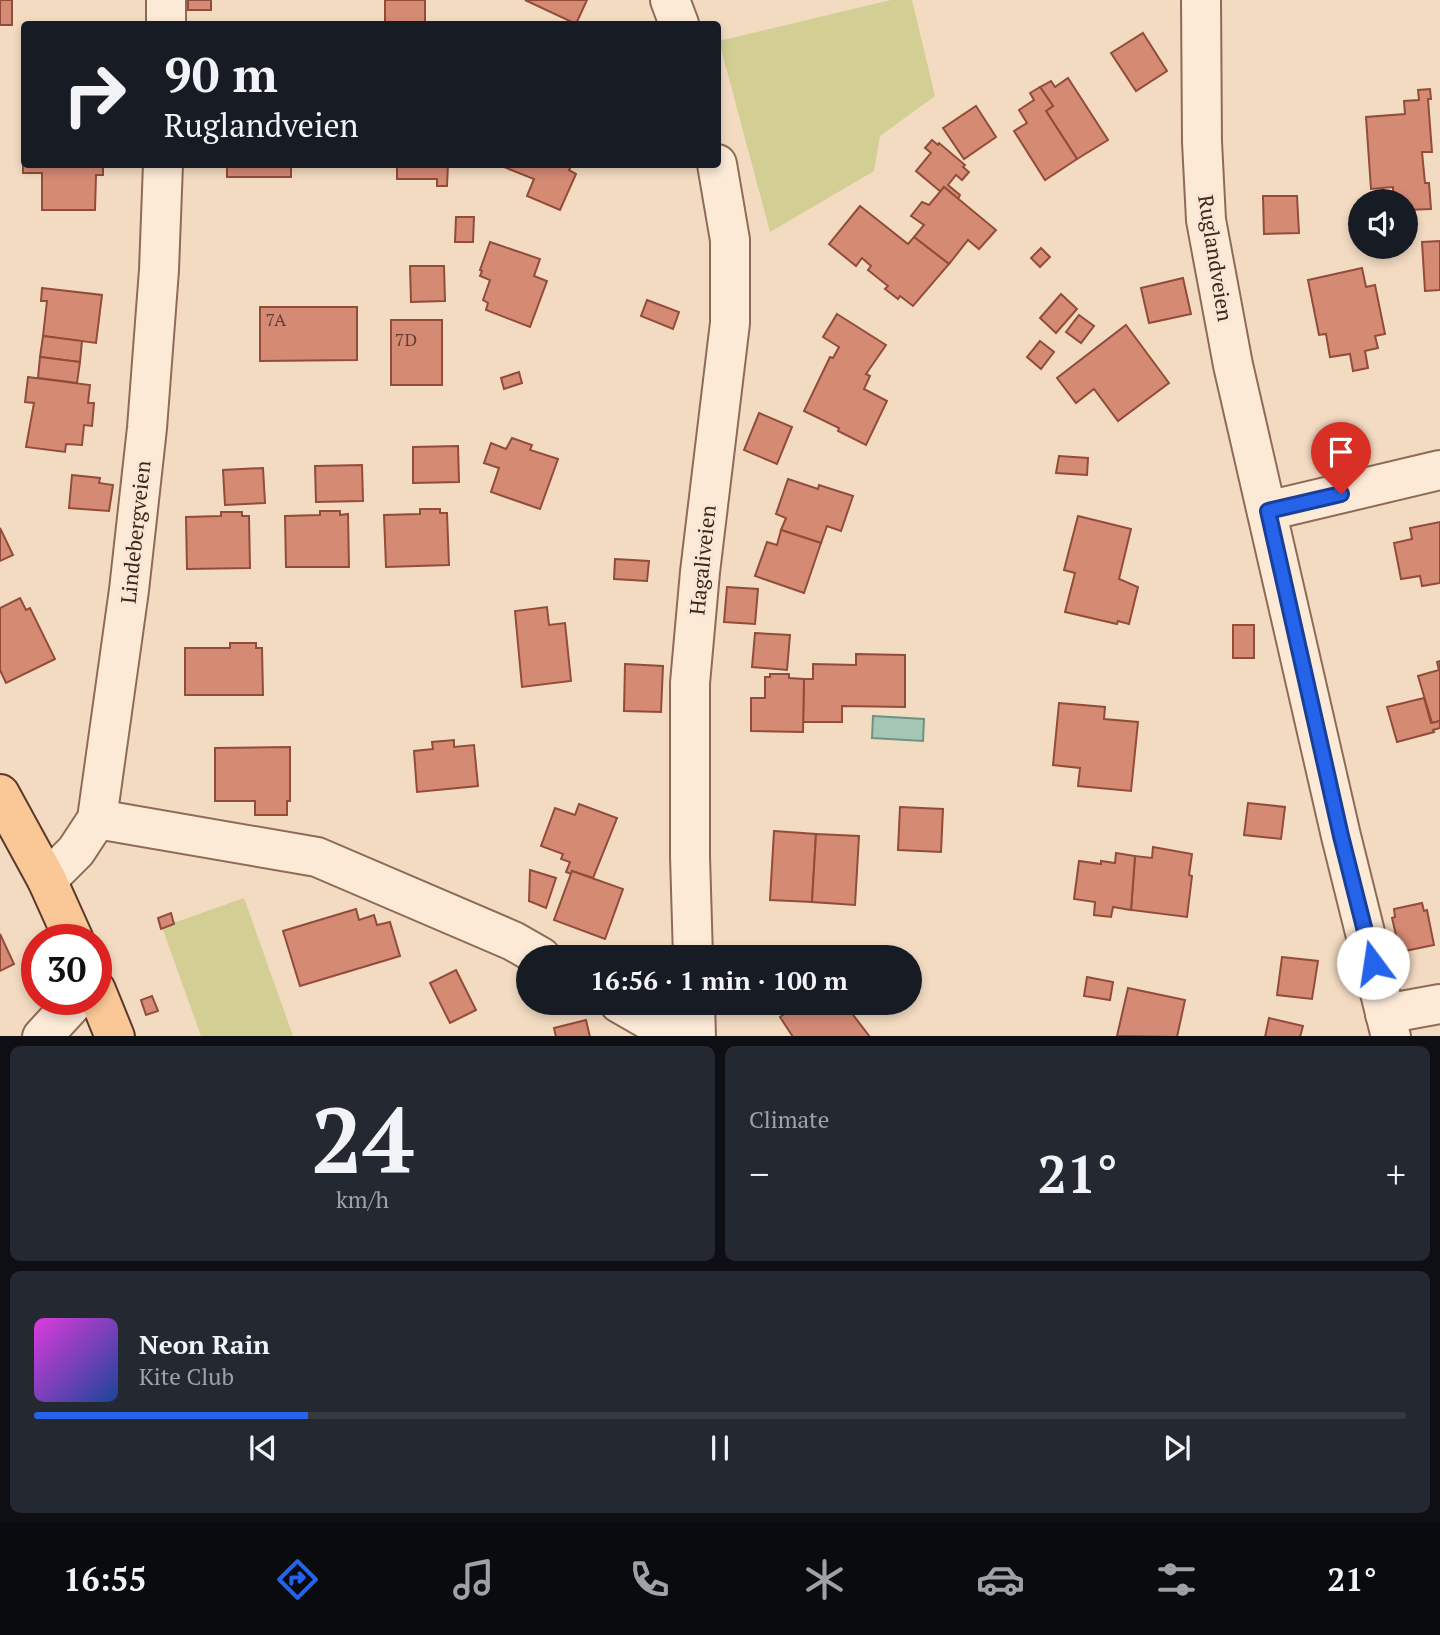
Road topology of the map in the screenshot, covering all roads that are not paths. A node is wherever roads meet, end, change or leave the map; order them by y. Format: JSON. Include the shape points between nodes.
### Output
{"nodes":[{"id":1,"x":166,"y":0,"type":"edge"},
{"id":2,"x":670,"y":0,"type":"edge"},
{"id":3,"x":1201,"y":0,"type":"edge"},
{"id":4,"x":166,"y":21,"type":"edge"},
{"id":5,"x":679,"y":21,"type":"edge"},
{"id":6,"x":163,"y":168,"type":"edge"},
{"id":7,"x":718,"y":168,"type":"edge"},
{"id":8,"x":1440,"y":470,"type":"edge"},
{"id":9,"x":1268,"y":511,"type":"junction"},
{"id":10,"x":0,"y":794,"type":"edge"},
{"id":11,"x":97,"y":819,"type":"junction"},
{"id":12,"x":47,"y":880,"type":"junction"},
{"id":13,"x":67,"y":924,"type":"edge"},
{"id":14,"x":520,"y":945,"type":"edge"},
{"id":15,"x":694,"y":945,"type":"edge"},
{"id":16,"x":1440,"y":1004,"type":"edge"},
{"id":17,"x":62,"y":1015,"type":"edge"},
{"id":18,"x":106,"y":1015,"type":"edge"},
{"id":19,"x":640,"y":1015,"type":"edge"},
{"id":20,"x":695,"y":1015,"type":"edge"},
{"id":21,"x":1388,"y":1025,"type":"edge"},
{"id":22,"x":43,"y":1036,"type":"edge"},
{"id":23,"x":115,"y":1036,"type":"edge"},
{"id":24,"x":676,"y":1036,"type":"edge"},
{"id":25,"x":696,"y":1036,"type":"edge"}],
"edges":[{"from":1,"to":4,"type":"street"},
{"from":2,"to":5,"type":"street"},
{"from":3,"to":9,"type":"street","name":"Ruglandveien","via":[[1206,220],[1233,365]]},
{"from":6,"to":11,"type":"street","name":"Lindebergveien","via":[[147,428]]},
{"from":7,"to":15,"type":"street","name":"Hagaliveien","via":[[730,240],[730,323],[690,683]]},
{"from":8,"to":9,"type":"street"},
{"from":9,"to":21,"type":"street","name":"Ruglandveien"},
{"from":10,"to":12,"type":"main road"},
{"from":11,"to":12,"type":"street","name":"Lindebergveien","via":[[76,851]]},
{"from":11,"to":14,"type":"street","via":[[317,856]]},
{"from":12,"to":13,"type":"main road"},
{"from":16,"to":21,"type":"street"},
{"from":17,"to":22,"type":"street"},
{"from":18,"to":23,"type":"main road"},
{"from":19,"to":24,"type":"street"},
{"from":20,"to":25,"type":"street"}]}
